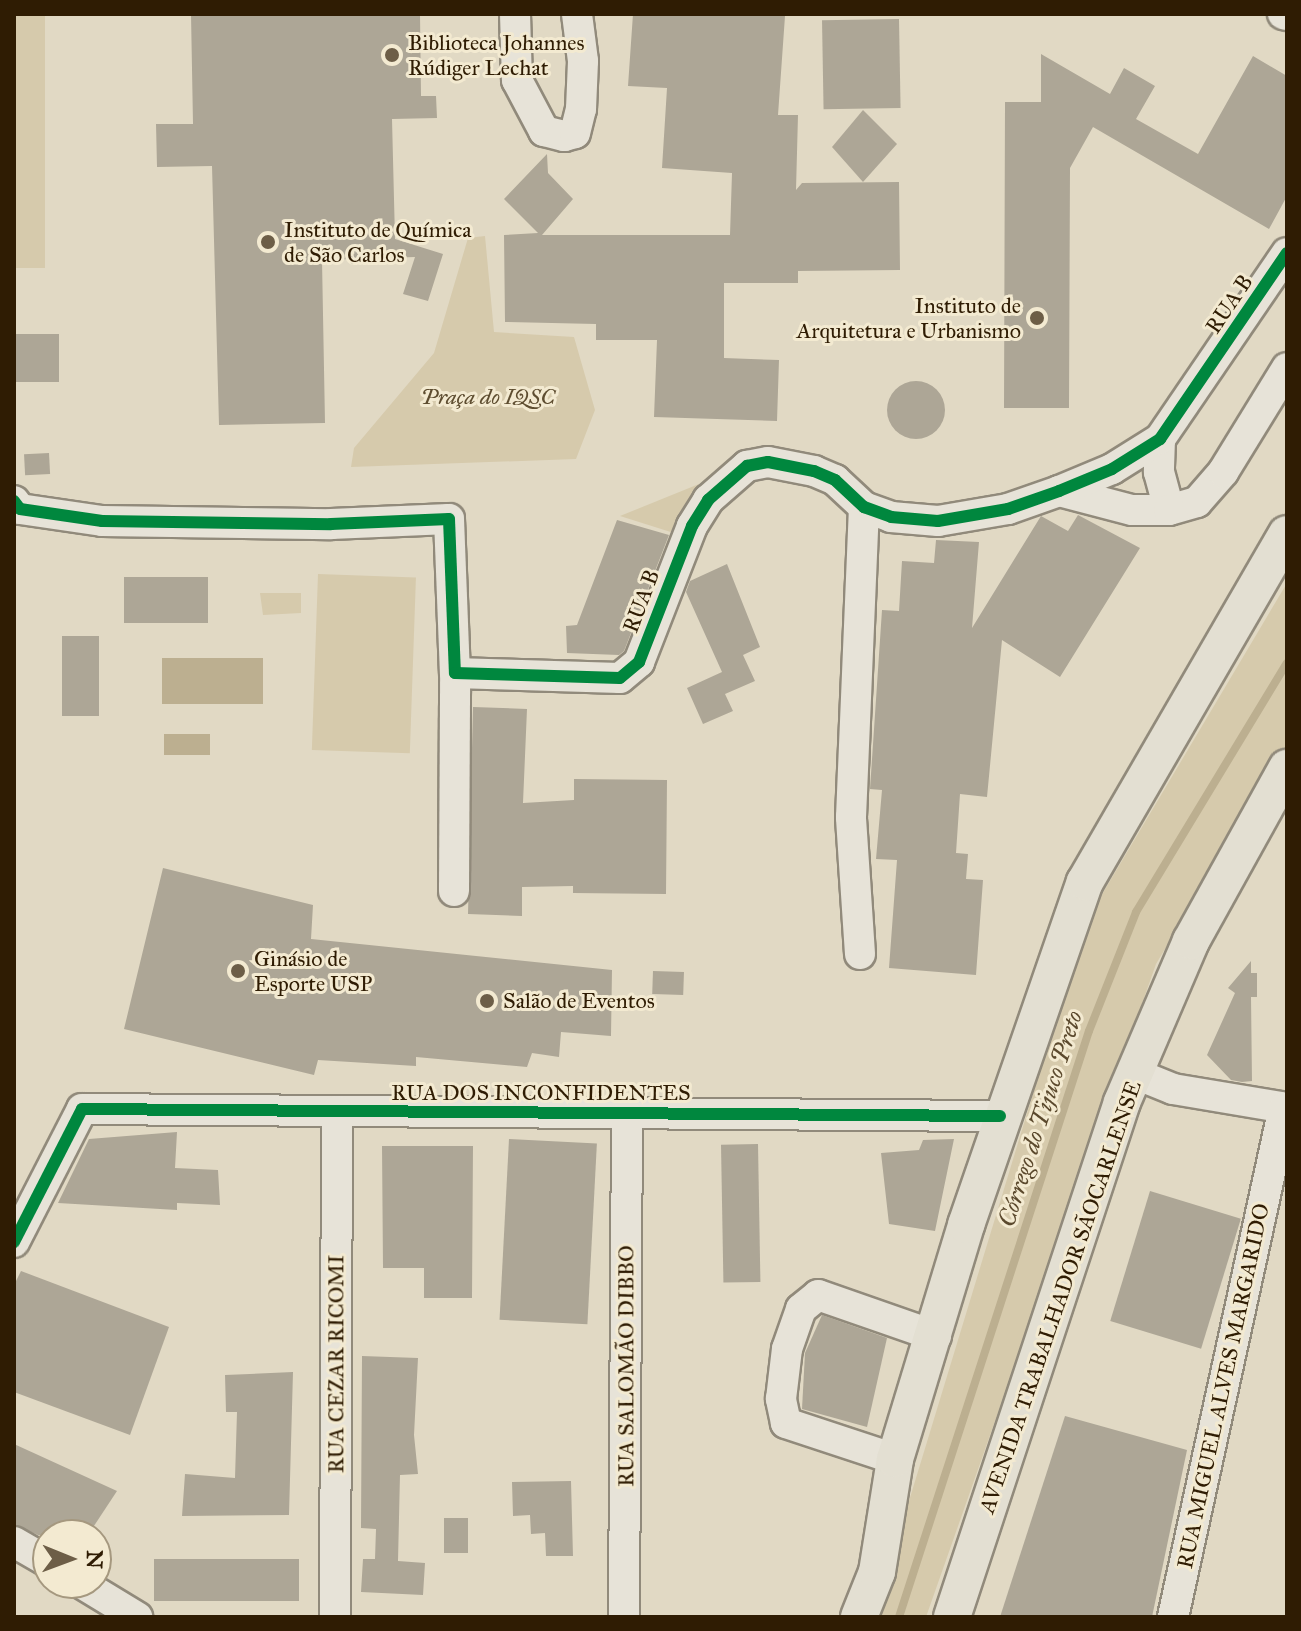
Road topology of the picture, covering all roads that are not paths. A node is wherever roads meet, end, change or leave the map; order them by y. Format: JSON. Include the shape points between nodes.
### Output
{"nodes":[{"id":1,"x":515,"y":14,"type":"edge"},
{"id":2,"x":577,"y":14,"type":"edge"},
{"id":3,"x":1287,"y":253,"type":"edge"},
{"id":4,"x":1287,"y":368,"type":"edge"},
{"id":5,"x":1160,"y":439,"type":"junction"},
{"id":6,"x":1059,"y":491,"type":"junction"},
{"id":7,"x":14,"y":501,"type":"edge"},
{"id":8,"x":864,"y":507,"type":"junction"},
{"id":9,"x":1169,"y":510,"type":"junction"},
{"id":10,"x":1287,"y":534,"type":"edge"},
{"id":11,"x":455,"y":673,"type":"junction"},
{"id":12,"x":1287,"y":768,"type":"edge"},
{"id":13,"x":454,"y":891,"type":"dead end"},
{"id":14,"x":860,"y":954,"type":"dead end"},
{"id":15,"x":1136,"y":1074,"type":"junction"},
{"id":16,"x":1285,"y":1108,"type":"edge"},
{"id":17,"x":337,"y":1111,"type":"junction"},
{"id":18,"x":627,"y":1115,"type":"junction"},
{"id":19,"x":1000,"y":1116,"type":"junction"},
{"id":20,"x":14,"y":1242,"type":"edge"},
{"id":21,"x":936,"y":1336,"type":"junction"},
{"id":22,"x":895,"y":1459,"type":"junction"},
{"id":23,"x":14,"y":1542,"type":"edge"},
{"id":24,"x":32,"y":1553,"type":"edge"},
{"id":25,"x":107,"y":1599,"type":"edge"},
{"id":26,"x":137,"y":1617,"type":"edge"},
{"id":27,"x":335,"y":1617,"type":"edge"},
{"id":28,"x":624,"y":1617,"type":"edge"},
{"id":29,"x":859,"y":1617,"type":"edge"},
{"id":30,"x":952,"y":1617,"type":"edge"},
{"id":31,"x":1173,"y":1617,"type":"edge"}],
"edges":[{"from":1,"to":2,"type":"street","via":[[517,80],[544,131],[564,136],[575,133],[581,109],[583,61]]},
{"from":3,"to":5,"type":"street","name":"RUA B"},
{"from":4,"to":9,"type":"street","via":[[1223,472],[1197,502]]},
{"from":5,"to":6,"type":"street","name":"RUA B","via":[[1112,469]]},
{"from":5,"to":9,"type":"street","via":[[1159,472]]},
{"from":6,"to":8,"type":"street","name":"RUA B","via":[[1008,509],[938,521],[891,517]]},
{"from":6,"to":9,"type":"street","via":[[1099,506]]},
{"from":7,"to":11,"type":"street","via":[[20,509],[102,521],[331,524],[449,519]]},
{"from":8,"to":11,"type":"street","name":"RUA B","via":[[835,480],[814,471],[768,462],[747,466],[708,500],[692,526],[639,662],[626,676]]},
{"from":8,"to":14,"type":"street","via":[[851,817]]},
{"from":10,"to":19,"type":"main road","via":[[1085,882]]},
{"from":11,"to":13,"type":"street"},
{"from":12,"to":15,"type":"main road","name":"AVENIDA TRABALHADOR SÃOCARLENSE","via":[[1191,941]]},
{"from":15,"to":16,"type":"street","via":[[1173,1089]]},
{"from":15,"to":30,"type":"main road","name":"AVENIDA TRABALHADOR SÃOCARLENSE","via":[[1100,1167]]},
{"from":16,"to":31,"type":"street","name":"RUA MIGUEL ALVES MARGARIDO"},
{"from":17,"to":18,"type":"street","name":"RUA DOS INCONFIDENTES"},
{"from":17,"to":20,"type":"street","name":"RUA DOS INCONFIDENTES","via":[[82,1109]]},
{"from":17,"to":27,"type":"street","name":"RUA CEZAR RICOMI"},
{"from":18,"to":19,"type":"street","name":"RUA DOS INCONFIDENTES"},
{"from":18,"to":28,"type":"street","name":"RUA SALOMÃO DIBBO"},
{"from":19,"to":21,"type":"main road"},
{"from":21,"to":22,"type":"main road"},
{"from":21,"to":22,"type":"street","via":[[818,1295],[801,1309],[787,1349],[781,1399],[786,1423]]},
{"from":22,"to":29,"type":"main road","via":[[877,1572]]},
{"from":23,"to":24,"type":"street"},
{"from":25,"to":26,"type":"street"}]}
